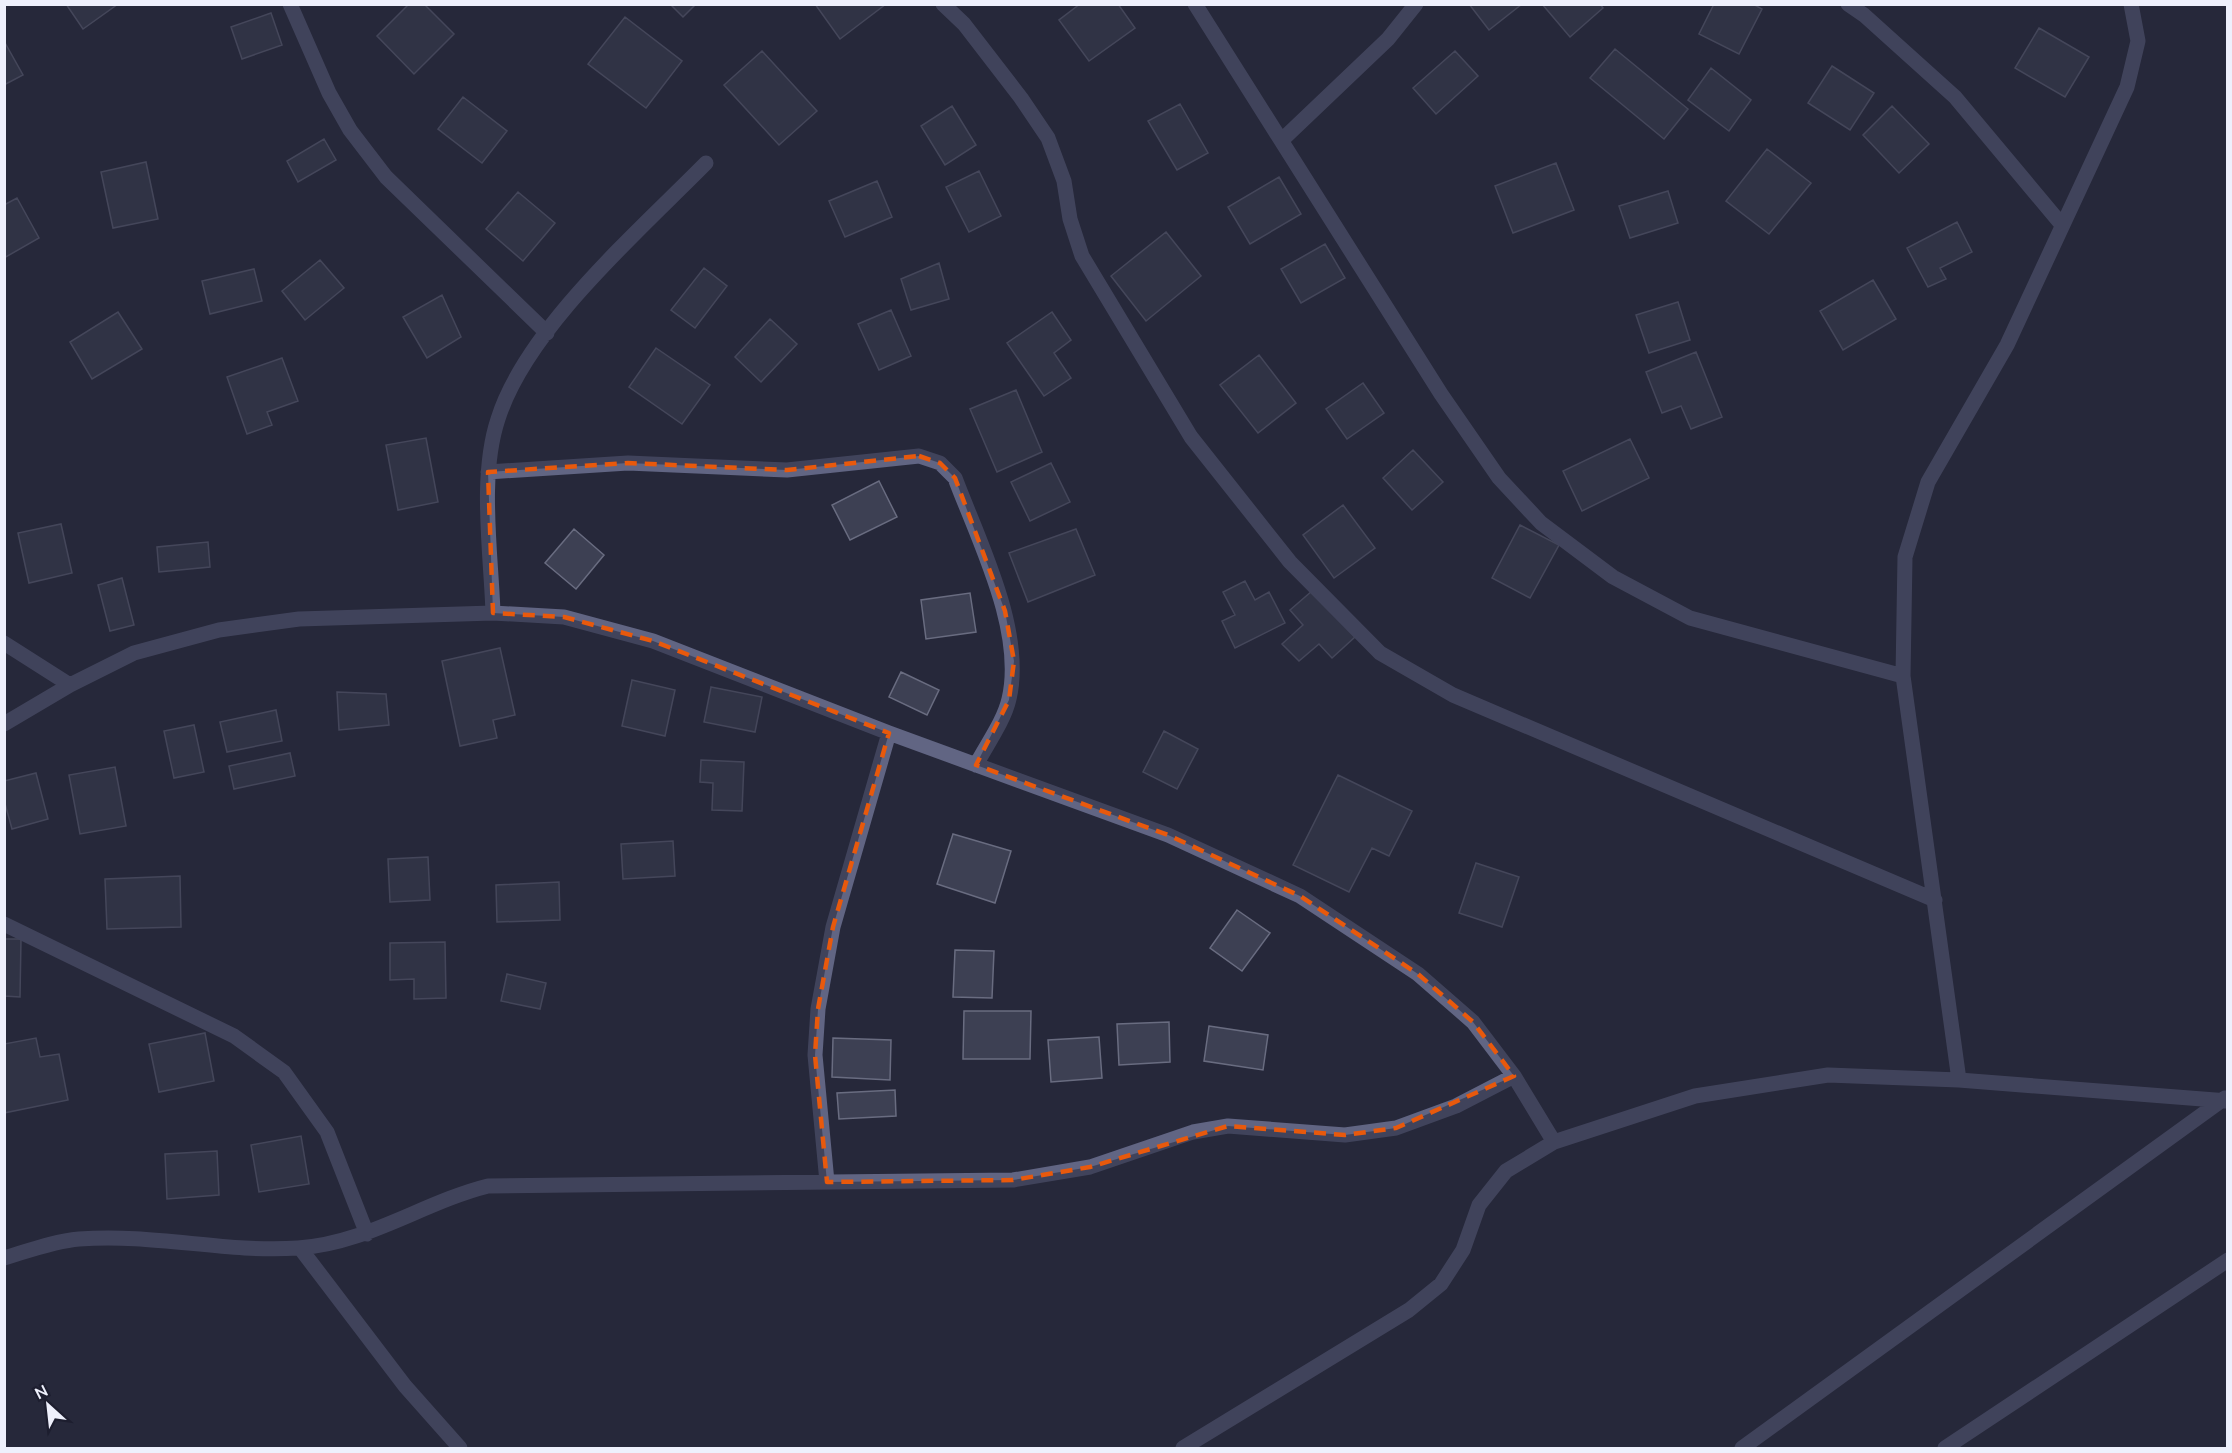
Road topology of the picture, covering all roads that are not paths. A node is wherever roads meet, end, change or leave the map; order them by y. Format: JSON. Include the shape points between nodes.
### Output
{"nodes":[{"id":1,"x":290,"y":4,"type":"edge"},
{"id":2,"x":943,"y":4,"type":"edge"},
{"id":3,"x":1195,"y":4,"type":"edge"},
{"id":4,"x":1416,"y":4,"type":"edge"},
{"id":5,"x":1848,"y":4,"type":"edge"},
{"id":6,"x":2131,"y":4,"type":"edge"},
{"id":7,"x":1282,"y":140,"type":"junction"},
{"id":8,"x":706,"y":163,"type":"dead end"},
{"id":9,"x":2062,"y":225,"type":"junction"},
{"id":10,"x":547,"y":333,"type":"junction"},
{"id":11,"x":488,"y":472,"type":"junction"},
{"id":12,"x":493,"y":613,"type":"junction"},
{"id":13,"x":4,"y":643,"type":"edge"},
{"id":14,"x":1904,"y":676,"type":"junction"},
{"id":15,"x":70,"y":685,"type":"junction"},
{"id":16,"x":4,"y":724,"type":"edge"},
{"id":17,"x":889,"y":733,"type":"junction"},
{"id":18,"x":976,"y":765,"type":"junction"},
{"id":19,"x":1935,"y":900,"type":"junction"},
{"id":20,"x":4,"y":924,"type":"edge"},
{"id":21,"x":1514,"y":1076,"type":"junction"},
{"id":22,"x":1959,"y":1080,"type":"junction"},
{"id":23,"x":2226,"y":1100,"type":"edge"},
{"id":24,"x":1554,"y":1142,"type":"junction"},
{"id":25,"x":827,"y":1182,"type":"junction"},
{"id":26,"x":367,"y":1234,"type":"junction"},
{"id":27,"x":300,"y":1248,"type":"junction"},
{"id":28,"x":4,"y":1258,"type":"edge"},
{"id":29,"x":2228,"y":1260,"type":"edge"},
{"id":30,"x":460,"y":1449,"type":"edge"},
{"id":31,"x":1183,"y":1449,"type":"edge"},
{"id":32,"x":1742,"y":1449,"type":"edge"},
{"id":33,"x":1945,"y":1449,"type":"edge"}],
"edges":[{"from":1,"to":10,"type":"street","via":[[329,93],[350,130],[386,177]]},
{"from":2,"to":19,"type":"street","via":[[964,24],[1022,98],[1048,138],[1064,180],[1070,219],[1082,256],[1191,437],[1290,562],[1380,653],[1453,696]]},
{"from":3,"to":7,"type":"street"},
{"from":4,"to":7,"type":"street","via":[[1388,39]]},
{"from":5,"to":9,"type":"street","via":[[1955,97]]},
{"from":6,"to":9,"type":"street","via":[[2138,41],[2127,87]]},
{"from":7,"to":14,"type":"street","via":[[1442,394],[1499,478],[1541,523],[1613,577],[1690,618]]},
{"from":8,"to":10,"type":"street","via":[[601,270]]},
{"from":9,"to":14,"type":"street","via":[[2007,345],[1928,482],[1905,557]]},
{"from":10,"to":11,"type":"street","via":[[523,363],[498,419]]},
{"from":11,"to":12,"type":"street"},
{"from":11,"to":18,"type":"street","via":[[628,463],[787,471],[919,456],[940,463],[955,478],[1000,600],[1014,661],[1009,700]]},
{"from":12,"to":15,"type":"street","via":[[299,619],[219,630],[134,653]]},
{"from":12,"to":17,"type":"street","via":[[564,617],[653,641]]},
{"from":13,"to":15,"type":"street"},
{"from":14,"to":19,"type":"street"},
{"from":15,"to":16,"type":"street"},
{"from":17,"to":18,"type":"street"},
{"from":17,"to":25,"type":"street","via":[[833,927],[818,1009],[815,1055]]},
{"from":18,"to":21,"type":"street","via":[[1168,835],[1300,896],[1418,974],[1473,1022]]},
{"from":19,"to":22,"type":"street"},
{"from":20,"to":26,"type":"street","via":[[234,1036],[284,1072],[327,1132]]},
{"from":21,"to":24,"type":"street"},
{"from":21,"to":25,"type":"street","via":[[1456,1106],[1396,1128],[1345,1135],[1228,1126],[1193,1132],[1090,1167],[1013,1179]]},
{"from":22,"to":23,"type":"street"},
{"from":22,"to":24,"type":"street","via":[[1817,1076],[1695,1096]]},
{"from":23,"to":32,"type":"street"},
{"from":24,"to":31,"type":"street","via":[[1506,1171],[1479,1205],[1463,1250],[1441,1284],[1409,1310]]},
{"from":25,"to":26,"type":"street","via":[[488,1186],[455,1194]]},
{"from":26,"to":27,"type":"street"},
{"from":27,"to":28,"type":"street","via":[[243,1248],[115,1237],[76,1239]]},
{"from":27,"to":30,"type":"street","via":[[405,1386]]},
{"from":29,"to":33,"type":"street"}]}
